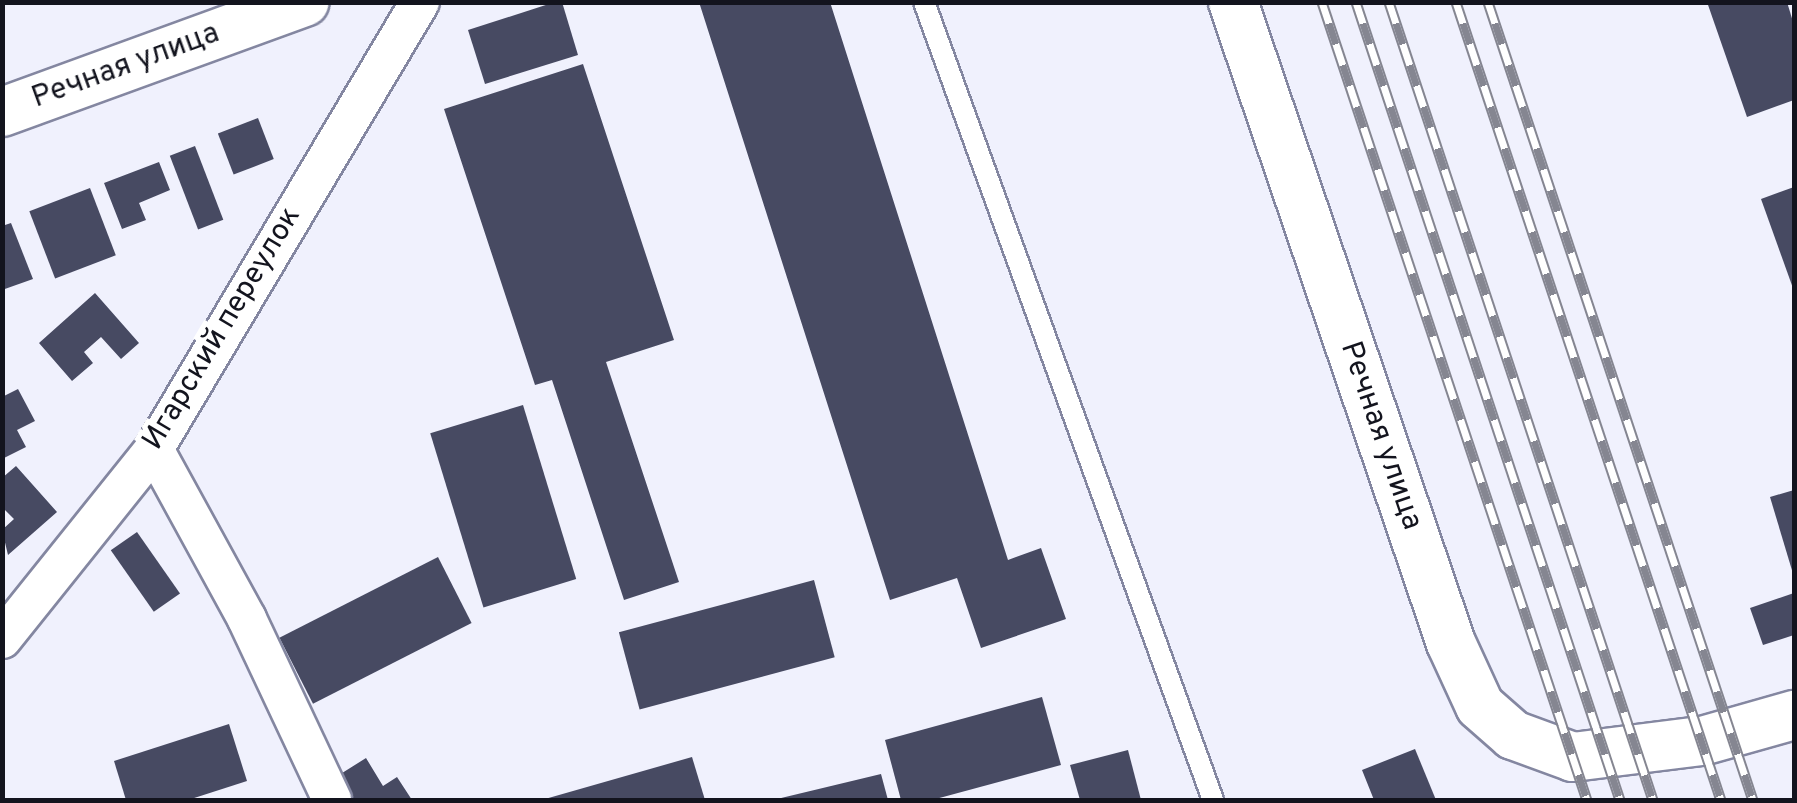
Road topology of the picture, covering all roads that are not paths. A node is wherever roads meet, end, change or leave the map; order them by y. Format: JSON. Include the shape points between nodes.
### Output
{"nodes":[{"id":1,"x":306,"y":2,"type":"edge"},
{"id":2,"x":420,"y":2,"type":"edge"},
{"id":3,"x":924,"y":2,"type":"edge"},
{"id":4,"x":1234,"y":2,"type":"edge"},
{"id":5,"x":2,"y":112,"type":"edge"},
{"id":6,"x":154,"y":449,"type":"junction"},
{"id":7,"x":2,"y":639,"type":"edge"},
{"id":8,"x":1794,"y":716,"type":"edge"},
{"id":9,"x":332,"y":800,"type":"edge"},
{"id":10,"x":1213,"y":800,"type":"edge"}],
"edges":[{"from":1,"to":5,"type":"street","name":"Речная улица"},
{"from":2,"to":6,"type":"street","name":"Игарский переулок"},
{"from":3,"to":10,"type":"lane"},
{"from":4,"to":8,"type":"street","name":"Речная улица","via":[[1450,644],[1480,706],[1544,752],[1573,757],[1634,752]]},
{"from":6,"to":7,"type":"street","name":"Игарский переулок"},
{"from":6,"to":9,"type":"street","via":[[247,619]]}]}
